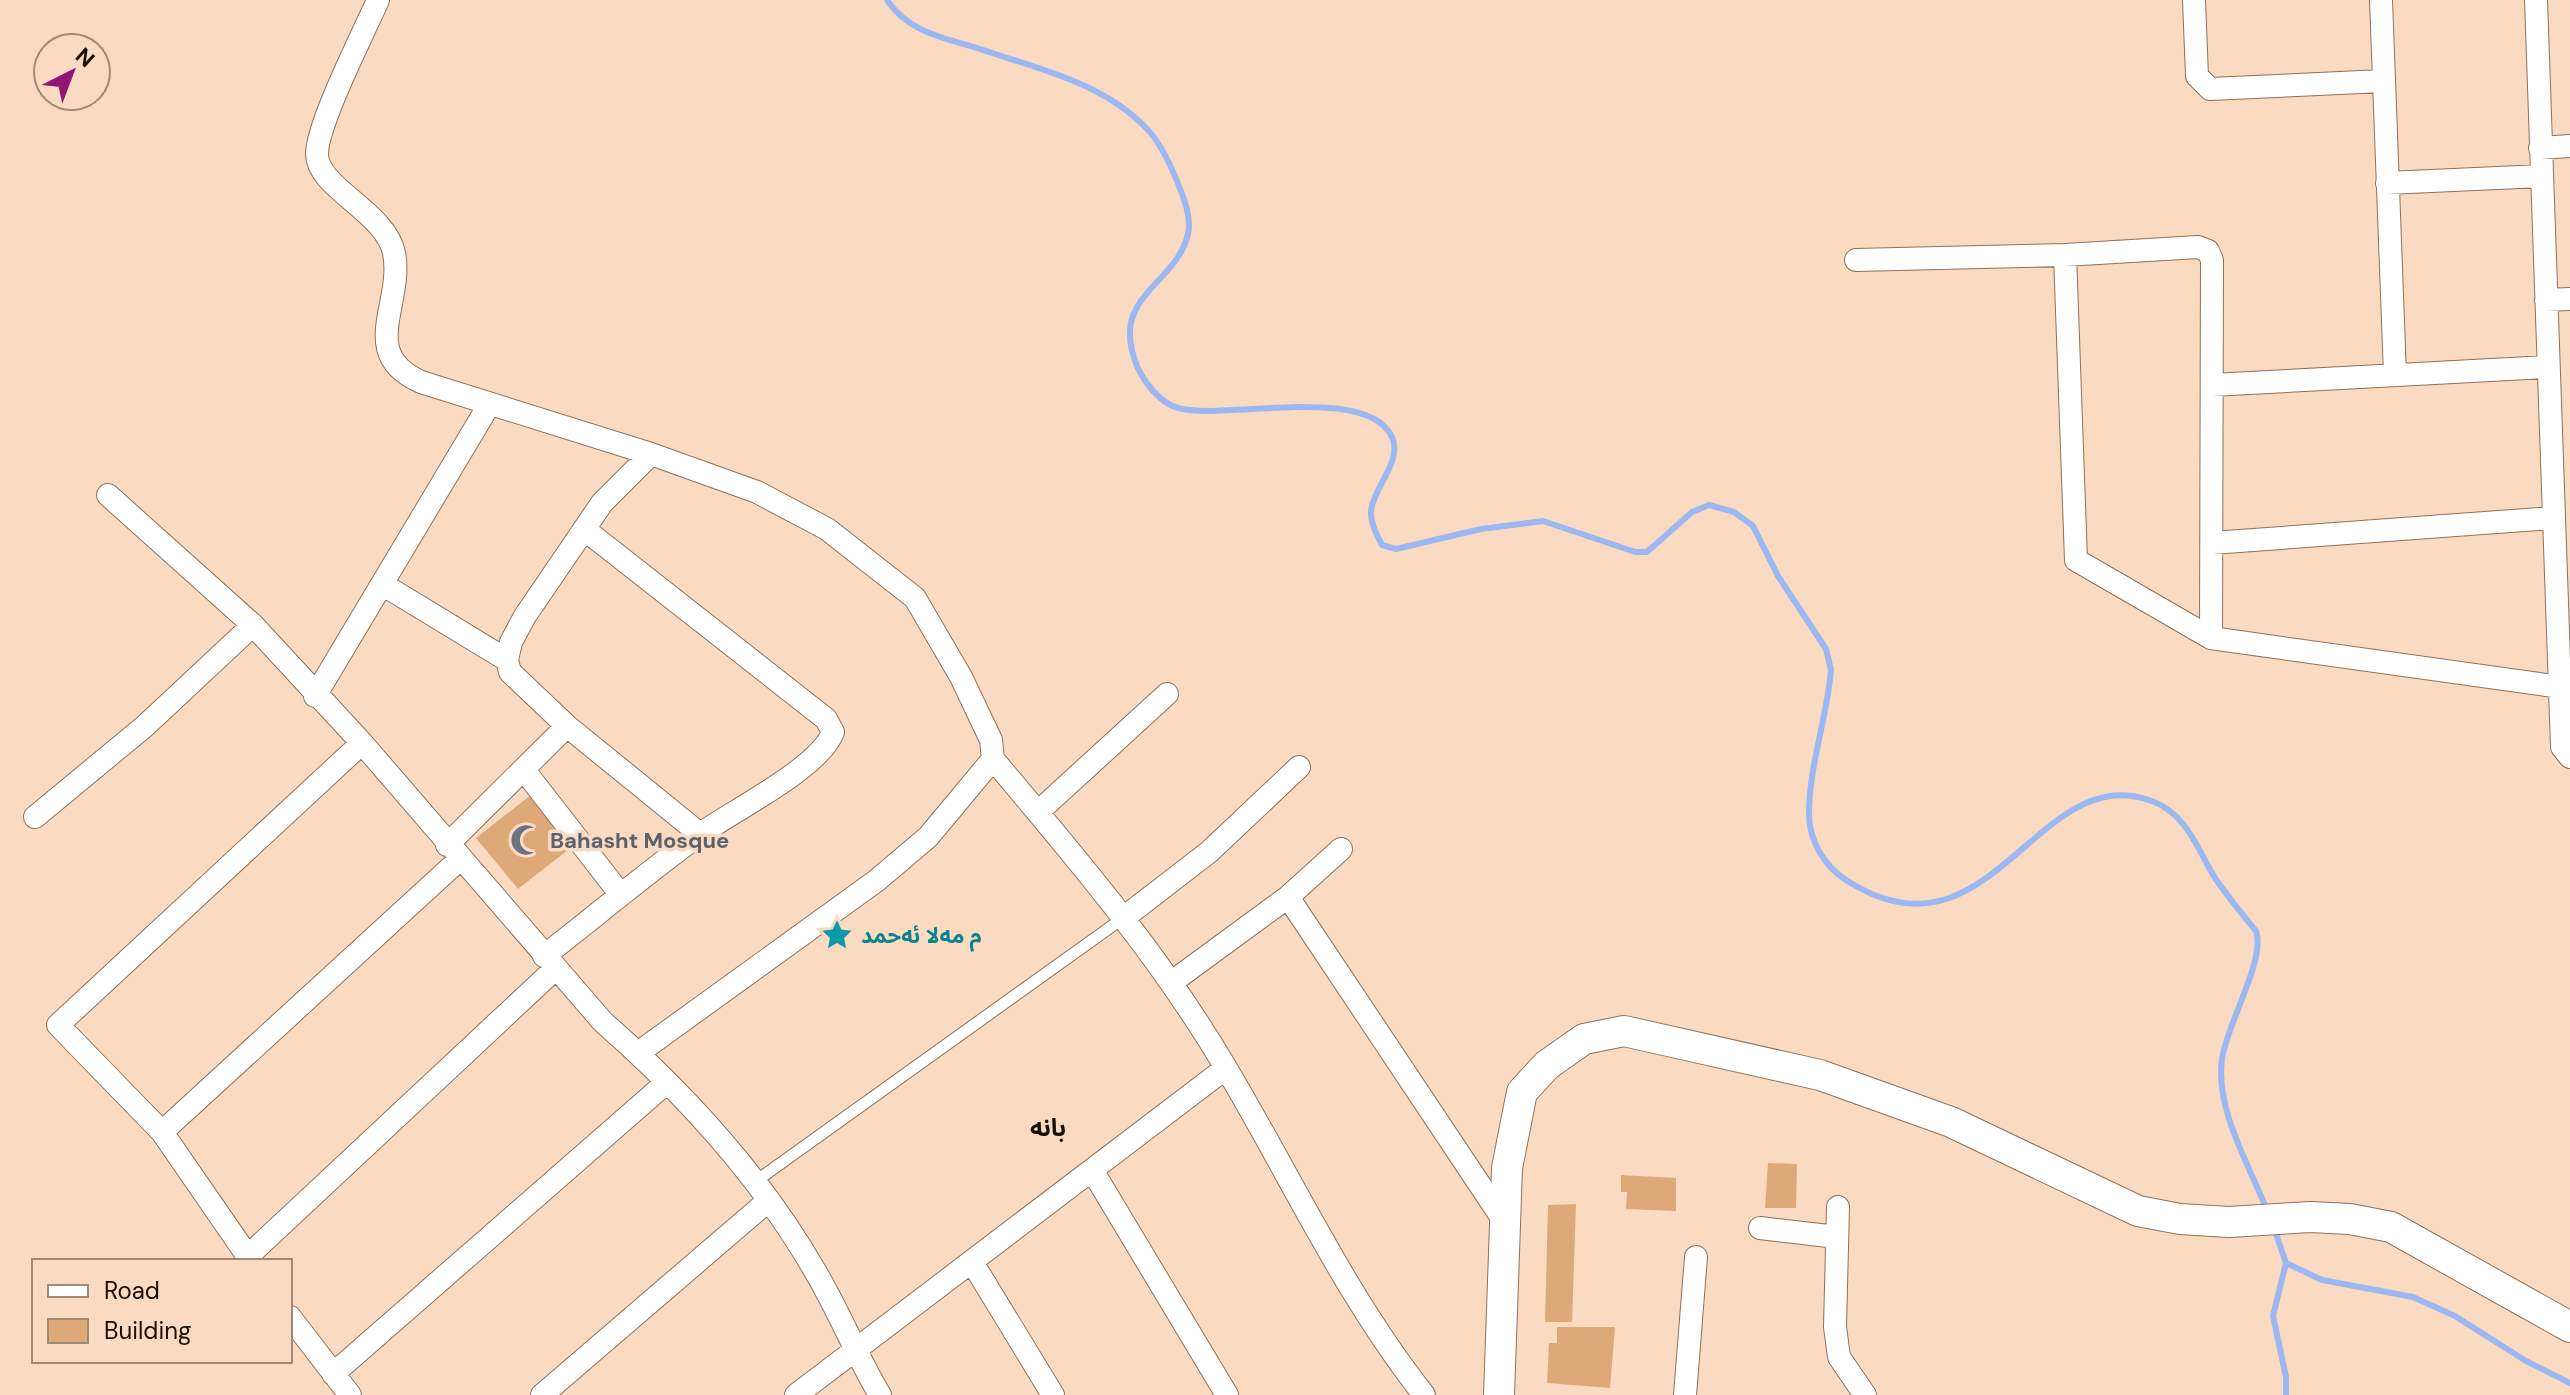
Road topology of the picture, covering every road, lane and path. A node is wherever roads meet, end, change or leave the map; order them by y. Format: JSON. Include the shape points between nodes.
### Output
{"nodes":[{"id":1,"x":378,"y":0,"type":"edge"},
{"id":2,"x":2194,"y":0,"type":"edge"},
{"id":3,"x":2381,"y":0,"type":"edge"},
{"id":4,"x":2536,"y":0,"type":"edge"},
{"id":5,"x":2383,"y":81,"type":"junction"},
{"id":6,"x":2570,"y":146,"type":"edge"},
{"id":7,"x":2540,"y":148,"type":"junction"},
{"id":8,"x":2542,"y":176,"type":"junction"},
{"id":9,"x":2387,"y":183,"type":"junction"},
{"id":10,"x":2065,"y":255,"type":"junction"},
{"id":11,"x":1856,"y":260,"type":"dead end"},
{"id":12,"x":2570,"y":299,"type":"edge"},
{"id":13,"x":2546,"y":300,"type":"junction"},
{"id":14,"x":2548,"y":367,"type":"junction"},
{"id":15,"x":2395,"y":375,"type":"junction"},
{"id":16,"x":2212,"y":385,"type":"junction"},
{"id":17,"x":489,"y":405,"type":"junction"},
{"id":18,"x":651,"y":454,"type":"junction"},
{"id":19,"x":108,"y":495,"type":"dead end"},
{"id":20,"x":2553,"y":518,"type":"junction"},
{"id":21,"x":584,"y":529,"type":"junction"},
{"id":22,"x":2212,"y":543,"type":"junction"},
{"id":23,"x":382,"y":584,"type":"junction"},
{"id":24,"x":253,"y":625,"type":"junction"},
{"id":25,"x":2211,"y":638,"type":"junction"},
{"id":26,"x":507,"y":660,"type":"junction"},
{"id":27,"x":2560,"y":687,"type":"junction"},
{"id":28,"x":1167,"y":694,"type":"dead end"},
{"id":29,"x":315,"y":696,"type":"junction"},
{"id":30,"x":567,"y":726,"type":"junction"},
{"id":31,"x":362,"y":743,"type":"junction"},
{"id":32,"x":2570,"y":757,"type":"edge"},
{"id":33,"x":993,"y":759,"type":"junction"},
{"id":34,"x":1299,"y":767,"type":"dead end"},
{"id":35,"x":524,"y":770,"type":"junction"},
{"id":36,"x":1038,"y":812,"type":"junction"},
{"id":37,"x":35,"y":817,"type":"dead end"},
{"id":38,"x":700,"y":834,"type":"junction"},
{"id":39,"x":1341,"y":849,"type":"dead end"},
{"id":40,"x":454,"y":852,"type":"junction"},
{"id":41,"x":621,"y":895,"type":"junction"},
{"id":42,"x":1288,"y":897,"type":"junction"},
{"id":43,"x":1126,"y":916,"type":"junction"},
{"id":44,"x":550,"y":962,"type":"junction"},
{"id":45,"x":1172,"y":982,"type":"junction"},
{"id":46,"x":638,"y":1053,"type":"junction"},
{"id":47,"x":1226,"y":1068,"type":"junction"},
{"id":48,"x":666,"y":1083,"type":"junction"},
{"id":49,"x":162,"y":1132,"type":"junction"},
{"id":50,"x":1092,"y":1170,"type":"junction"},
{"id":51,"x":763,"y":1191,"type":"junction"},
{"id":52,"x":1838,"y":1207,"type":"dead end"},
{"id":53,"x":1504,"y":1221,"type":"junction"},
{"id":54,"x":1760,"y":1228,"type":"dead end"},
{"id":55,"x":1837,"y":1237,"type":"junction"},
{"id":56,"x":1696,"y":1257,"type":"dead end"},
{"id":57,"x":250,"y":1258,"type":"edge"},
{"id":58,"x":972,"y":1262,"type":"junction"},
{"id":59,"x":292,"y":1320,"type":"edge"},
{"id":60,"x":2570,"y":1327,"type":"edge"},
{"id":61,"x":856,"y":1350,"type":"junction"},
{"id":62,"x":333,"y":1374,"type":"junction"},
{"id":63,"x":1853,"y":1391,"type":"edge"},
{"id":64,"x":350,"y":1395,"type":"edge"},
{"id":65,"x":542,"y":1395,"type":"edge"},
{"id":66,"x":796,"y":1395,"type":"edge"},
{"id":67,"x":880,"y":1395,"type":"edge"},
{"id":68,"x":1053,"y":1395,"type":"edge"},
{"id":69,"x":1227,"y":1395,"type":"edge"},
{"id":70,"x":1424,"y":1395,"type":"edge"},
{"id":71,"x":1499,"y":1395,"type":"edge"},
{"id":72,"x":1685,"y":1395,"type":"edge"}],
"edges":[{"from":1,"to":17,"type":"street","via":[[328,116],[317,158],[324,173],[387,233],[395,254],[390,361],[400,373]]},
{"from":2,"to":5,"type":"street","via":[[2197,76],[2210,89]]},
{"from":3,"to":5,"type":"street"},
{"from":4,"to":7,"type":"street"},
{"from":5,"to":9,"type":"street"},
{"from":6,"to":7,"type":"street"},
{"from":7,"to":8,"type":"street"},
{"from":8,"to":9,"type":"street"},
{"from":8,"to":13,"type":"street"},
{"from":9,"to":15,"type":"street"},
{"from":10,"to":11,"type":"street"},
{"from":10,"to":16,"type":"street","via":[[2198,247],[2208,251]]},
{"from":10,"to":25,"type":"street","via":[[2076,560]]},
{"from":12,"to":13,"type":"street"},
{"from":13,"to":14,"type":"street"},
{"from":14,"to":15,"type":"street"},
{"from":14,"to":20,"type":"street"},
{"from":15,"to":16,"type":"street"},
{"from":16,"to":22,"type":"street"},
{"from":17,"to":18,"type":"street"},
{"from":17,"to":23,"type":"street"},
{"from":18,"to":21,"type":"street"},
{"from":18,"to":33,"type":"street","via":[[757,492],[827,529],[915,598],[961,677],[991,740]]},
{"from":19,"to":24,"type":"street"},
{"from":20,"to":22,"type":"street"},
{"from":20,"to":27,"type":"street"},
{"from":21,"to":26,"type":"street","via":[[525,616]]},
{"from":21,"to":38,"type":"street","via":[[826,719],[833,732],[828,746]]},
{"from":22,"to":25,"type":"street"},
{"from":23,"to":26,"type":"street"},
{"from":23,"to":29,"type":"street"},
{"from":24,"to":29,"type":"street"},
{"from":24,"to":37,"type":"street","via":[[145,726]]},
{"from":25,"to":27,"type":"street"},
{"from":26,"to":30,"type":"street","via":[[510,672]]},
{"from":27,"to":32,"type":"street","via":[[2562,747]]},
{"from":28,"to":36,"type":"street"},
{"from":29,"to":31,"type":"street"},
{"from":30,"to":35,"type":"street"},
{"from":30,"to":38,"type":"street"},
{"from":31,"to":40,"type":"street"},
{"from":31,"to":49,"type":"street","via":[[58,1025]]},
{"from":33,"to":36,"type":"street"},
{"from":33,"to":46,"type":"street","via":[[928,837],[876,881]]},
{"from":34,"to":43,"type":"street","via":[[1209,852]]},
{"from":35,"to":40,"type":"street"},
{"from":35,"to":41,"type":"street"},
{"from":36,"to":43,"type":"street"},
{"from":38,"to":41,"type":"street"},
{"from":39,"to":42,"type":"street"},
{"from":40,"to":44,"type":"street"},
{"from":40,"to":49,"type":"street"},
{"from":41,"to":44,"type":"street"},
{"from":42,"to":45,"type":"street"},
{"from":42,"to":53,"type":"street"},
{"from":43,"to":45,"type":"street"},
{"from":43,"to":51,"type":"lane"},
{"from":44,"to":46,"type":"street"},
{"from":44,"to":57,"type":"street"},
{"from":45,"to":47,"type":"street"},
{"from":46,"to":48,"type":"street"},
{"from":47,"to":50,"type":"street"},
{"from":47,"to":70,"type":"street","via":[[1355,1294]]},
{"from":48,"to":51,"type":"street"},
{"from":48,"to":62,"type":"street"},
{"from":49,"to":57,"type":"street"},
{"from":50,"to":58,"type":"street"},
{"from":50,"to":69,"type":"street"},
{"from":51,"to":61,"type":"street","via":[[815,1271]]},
{"from":51,"to":65,"type":"street"},
{"from":52,"to":55,"type":"street"},
{"from":53,"to":60,"type":"street","via":[[1507,1168],[1522,1092],[1547,1065],[1584,1039],[1624,1031],[1820,1075],[1951,1122],[2138,1211],[2229,1222],[2350,1219],[2391,1227]]},
{"from":53,"to":71,"type":"street"},
{"from":54,"to":55,"type":"street"},
{"from":55,"to":63,"type":"street","via":[[1835,1327],[1839,1357]]},
{"from":56,"to":72,"type":"street"},
{"from":58,"to":61,"type":"street"},
{"from":58,"to":68,"type":"street"},
{"from":59,"to":62,"type":"street"},
{"from":61,"to":66,"type":"street"},
{"from":61,"to":67,"type":"street"},
{"from":62,"to":64,"type":"street"}]}
